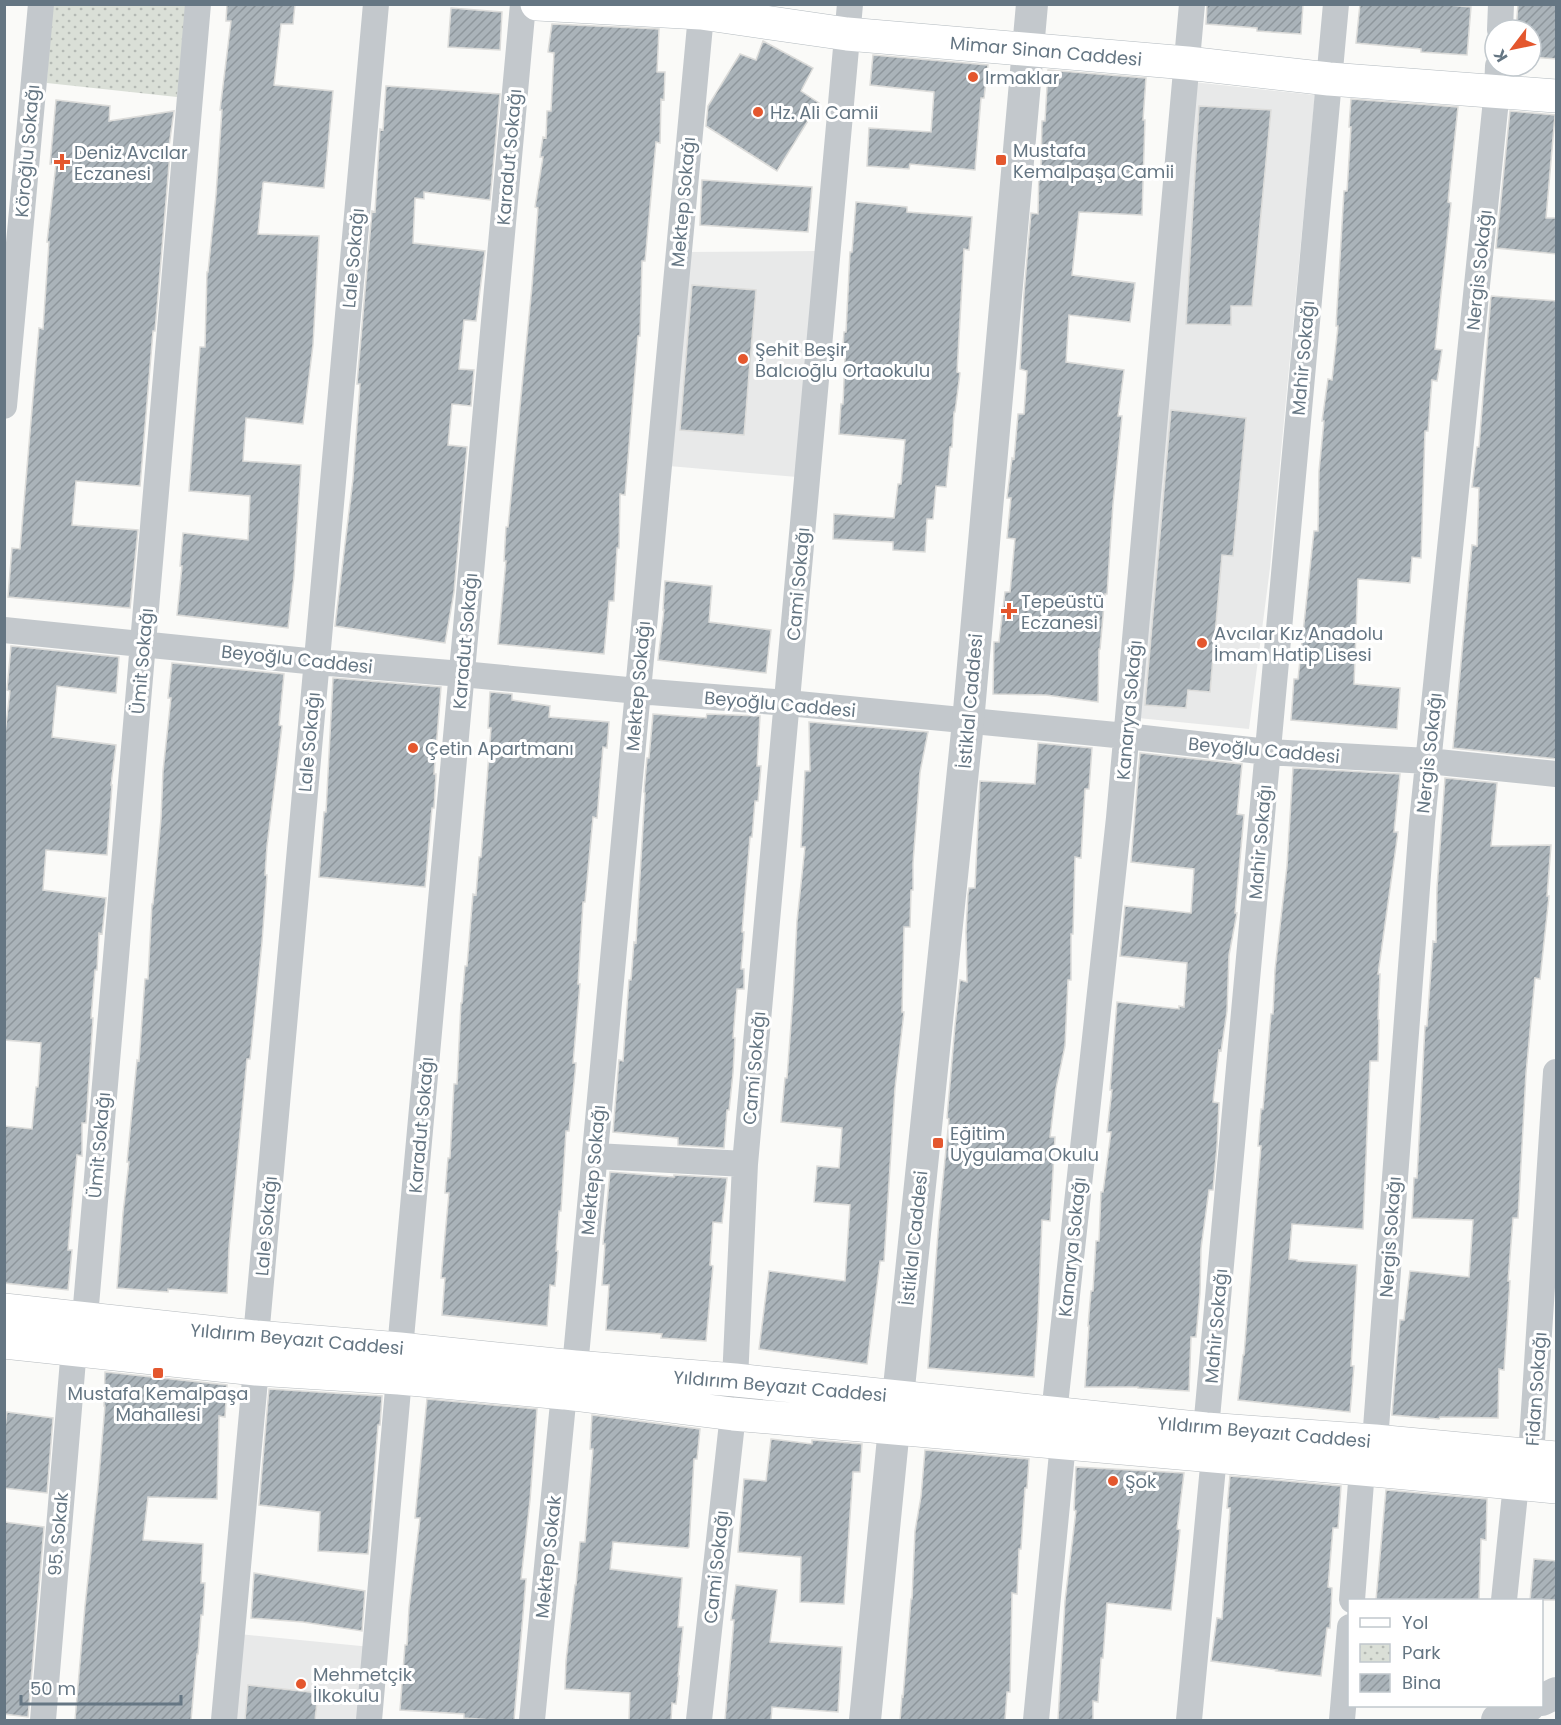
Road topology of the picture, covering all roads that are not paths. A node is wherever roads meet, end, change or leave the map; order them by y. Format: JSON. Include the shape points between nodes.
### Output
{"nodes":[{"id":1,"x":40,"y":4,"type":"edge"},
{"id":2,"x":198,"y":4,"type":"edge"},
{"id":3,"x":376,"y":4,"type":"edge"},
{"id":4,"x":523,"y":4,"type":"edge"},
{"id":5,"x":537,"y":4,"type":"edge"},
{"id":6,"x":1032,"y":4,"type":"edge"},
{"id":7,"x":1192,"y":4,"type":"edge"},
{"id":8,"x":1336,"y":4,"type":"edge"},
{"id":9,"x":701,"y":9,"type":"edge"},
{"id":10,"x":848,"y":20,"type":"edge"},
{"id":11,"x":1029,"y":50,"type":"junction"},
{"id":12,"x":1187,"y":63,"type":"junction"},
{"id":13,"x":1497,"y":78,"type":"edge"},
{"id":14,"x":1329,"y":79,"type":"junction"},
{"id":15,"x":1557,"y":96,"type":"edge"},
{"id":16,"x":4,"y":406,"type":"edge"},
{"id":17,"x":4,"y":630,"type":"edge"},
{"id":18,"x":143,"y":643,"type":"junction"},
{"id":19,"x":317,"y":662,"type":"junction"},
{"id":20,"x":462,"y":674,"type":"junction"},
{"id":21,"x":638,"y":691,"type":"junction"},
{"id":22,"x":788,"y":703,"type":"junction"},
{"id":23,"x":968,"y":722,"type":"junction"},
{"id":24,"x":1126,"y":736,"type":"junction"},
{"id":25,"x":1268,"y":752,"type":"junction"},
{"id":26,"x":1428,"y":761,"type":"junction"},
{"id":27,"x":1557,"y":774,"type":"edge"},
{"id":28,"x":1557,"y":1072,"type":"edge"},
{"id":29,"x":594,"y":1156,"type":"junction"},
{"id":30,"x":745,"y":1164,"type":"junction"},
{"id":31,"x":4,"y":1310,"type":"edge"},
{"id":32,"x":84,"y":1317,"type":"junction"},
{"id":33,"x":256,"y":1337,"type":"junction"},
{"id":34,"x":4,"y":1342,"type":"edge"},
{"id":35,"x":74,"y":1348,"type":"junction"},
{"id":36,"x":399,"y":1363,"type":"junction"},
{"id":37,"x":256,"y":1369,"type":"junction"},
{"id":38,"x":569,"y":1380,"type":"junction"},
{"id":39,"x":735,"y":1380,"type":"junction"},
{"id":40,"x":896,"y":1412,"type":"junction"},
{"id":41,"x":732,"y":1414,"type":"junction"},
{"id":42,"x":1059,"y":1428,"type":"junction"},
{"id":43,"x":1210,"y":1443,"type":"junction"},
{"id":44,"x":1368,"y":1455,"type":"junction"},
{"id":45,"x":1544,"y":1457,"type":"edge"},
{"id":46,"x":1516,"y":1484,"type":"junction"},
{"id":47,"x":1557,"y":1487,"type":"edge"},
{"id":48,"x":1352,"y":1599,"type":"edge"},
{"id":49,"x":1504,"y":1599,"type":"edge"},
{"id":50,"x":1348,"y":1650,"type":"edge"},
{"id":51,"x":1557,"y":1693,"type":"edge"},
{"id":52,"x":1543,"y":1700,"type":"edge"},
{"id":53,"x":1526,"y":1707,"type":"edge"},
{"id":54,"x":43,"y":1720,"type":"edge"},
{"id":55,"x":224,"y":1720,"type":"edge"},
{"id":56,"x":369,"y":1720,"type":"edge"},
{"id":57,"x":532,"y":1720,"type":"edge"},
{"id":58,"x":699,"y":1720,"type":"edge"},
{"id":59,"x":865,"y":1720,"type":"edge"},
{"id":60,"x":1036,"y":1720,"type":"edge"},
{"id":61,"x":1189,"y":1720,"type":"edge"},
{"id":62,"x":1342,"y":1720,"type":"edge"},
{"id":63,"x":1494,"y":1720,"type":"edge"}],
"edges":[{"from":1,"to":16,"type":"street","name":"Köroğlu Sokağı"},
{"from":2,"to":18,"type":"street","name":"Ümit Sokağı"},
{"from":3,"to":19,"type":"street","name":"Lale Sokağı"},
{"from":4,"to":20,"type":"street","name":"Karadut Sokağı"},
{"from":5,"to":9,"type":"main road","name":"Mimar Sinan Caddesi"},
{"from":6,"to":11,"type":"street","name":"İstiklal Caddesi"},
{"from":7,"to":12,"type":"street","name":"Kanarya Sokağı"},
{"from":8,"to":14,"type":"street","name":"Mahir Sokağı"},
{"from":9,"to":10,"type":"main road","name":"Mimar Sinan Caddesi"},
{"from":9,"to":21,"type":"street","name":"Mektep Sokağı"},
{"from":10,"to":11,"type":"main road","name":"Mimar Sinan Caddesi"},
{"from":10,"to":22,"type":"street","name":"Cami Sokağı"},
{"from":11,"to":12,"type":"main road","name":"Mimar Sinan Caddesi"},
{"from":11,"to":23,"type":"street","name":"İstiklal Caddesi"},
{"from":12,"to":14,"type":"main road","name":"Mimar Sinan Caddesi"},
{"from":12,"to":24,"type":"street","name":"Kanarya Sokağı"},
{"from":13,"to":14,"type":"main road","name":"Mimar Sinan Caddesi"},
{"from":13,"to":15,"type":"main road","name":"Mimar Sinan Caddesi"},
{"from":13,"to":26,"type":"street","name":"Nergis Sokağı"},
{"from":14,"to":25,"type":"street","name":"Mahir Sokağı"},
{"from":17,"to":18,"type":"street","name":"Beyoğlu Caddesi"},
{"from":18,"to":19,"type":"street","name":"Beyoğlu Caddesi"},
{"from":18,"to":32,"type":"street","name":"Ümit Sokağı"},
{"from":19,"to":20,"type":"street","name":"Beyoğlu Caddesi"},
{"from":19,"to":33,"type":"street","name":"Lale Sokağı"},
{"from":20,"to":21,"type":"street","name":"Beyoğlu Caddesi"},
{"from":20,"to":36,"type":"street","name":"Karadut Sokağı"},
{"from":21,"to":22,"type":"street","name":"Beyoğlu Caddesi"},
{"from":21,"to":29,"type":"street","name":"Mektep Sokağı"},
{"from":22,"to":23,"type":"street","name":"Beyoğlu Caddesi"},
{"from":22,"to":30,"type":"street","name":"Cami Sokağı"},
{"from":23,"to":24,"type":"street","name":"Beyoğlu Caddesi"},
{"from":23,"to":40,"type":"street","name":"İstiklal Caddesi"},
{"from":24,"to":25,"type":"street","name":"Beyoğlu Caddesi"},
{"from":24,"to":42,"type":"street","name":"Kanarya Sokağı"},
{"from":25,"to":26,"type":"street","name":"Beyoğlu Caddesi"},
{"from":25,"to":43,"type":"street","name":"Mahir Sokağı"},
{"from":26,"to":27,"type":"street","name":"Beyoğlu Caddesi"},
{"from":26,"to":44,"type":"street","name":"Nergis Sokağı"},
{"from":28,"to":45,"type":"street","name":"Fidan Sokağı"},
{"from":29,"to":30,"type":"street"},
{"from":29,"to":38,"type":"street","name":"Mektep Sokağı"},
{"from":30,"to":39,"type":"street","name":"Cami Sokağı"},
{"from":31,"to":32,"type":"main road","name":"Yıldırım Beyazıt Caddesi"},
{"from":32,"to":33,"type":"main road","name":"Yıldırım Beyazıt Caddesi"},
{"from":33,"to":36,"type":"main road","name":"Yıldırım Beyazıt Caddesi"},
{"from":34,"to":35,"type":"main road","name":"Yıldırım Beyazıt Caddesi"},
{"from":35,"to":37,"type":"main road","name":"Yıldırım Beyazıt Caddesi"},
{"from":35,"to":54,"type":"street","name":"95. Sokak"},
{"from":36,"to":37,"type":"main road","name":"Yıldırım Beyazıt Caddesi"},
{"from":36,"to":38,"type":"main road","name":"Yıldırım Beyazıt Caddesi"},
{"from":36,"to":56,"type":"street","name":"Karadut Sokağı"},
{"from":37,"to":55,"type":"street"},
{"from":38,"to":39,"type":"main road","name":"Yıldırım Beyazıt Caddesi"},
{"from":38,"to":41,"type":"main road","name":"Yıldırım Beyazıt Caddesi"},
{"from":38,"to":57,"type":"street","name":"Mektep Sokak"},
{"from":39,"to":40,"type":"main road","name":"Yıldırım Beyazıt Caddesi"},
{"from":40,"to":41,"type":"main road","name":"Yıldırım Beyazıt Caddesi"},
{"from":40,"to":42,"type":"main road","name":"Yıldırım Beyazıt Caddesi"},
{"from":40,"to":59,"type":"street","name":"İstiklal Caddesi"},
{"from":41,"to":58,"type":"street","name":"Cami Sokağı"},
{"from":42,"to":43,"type":"main road","name":"Yıldırım Beyazıt Caddesi"},
{"from":42,"to":60,"type":"street","name":"Kanarya Sokağı"},
{"from":43,"to":44,"type":"main road","name":"Yıldırım Beyazıt Caddesi"},
{"from":43,"to":61,"type":"street","name":"Mahir Sokağı"},
{"from":44,"to":45,"type":"main road","name":"Yıldırım Beyazıt Caddesi"},
{"from":44,"to":46,"type":"main road","name":"Yıldırım Beyazıt Caddesi"},
{"from":44,"to":48,"type":"street","name":"Nergis Sokağı"},
{"from":46,"to":47,"type":"main road","name":"Yıldırım Beyazıt Caddesi"},
{"from":46,"to":49,"type":"street"},
{"from":50,"to":62,"type":"street"},
{"from":51,"to":52,"type":"street"},
{"from":53,"to":63,"type":"street"}]}
